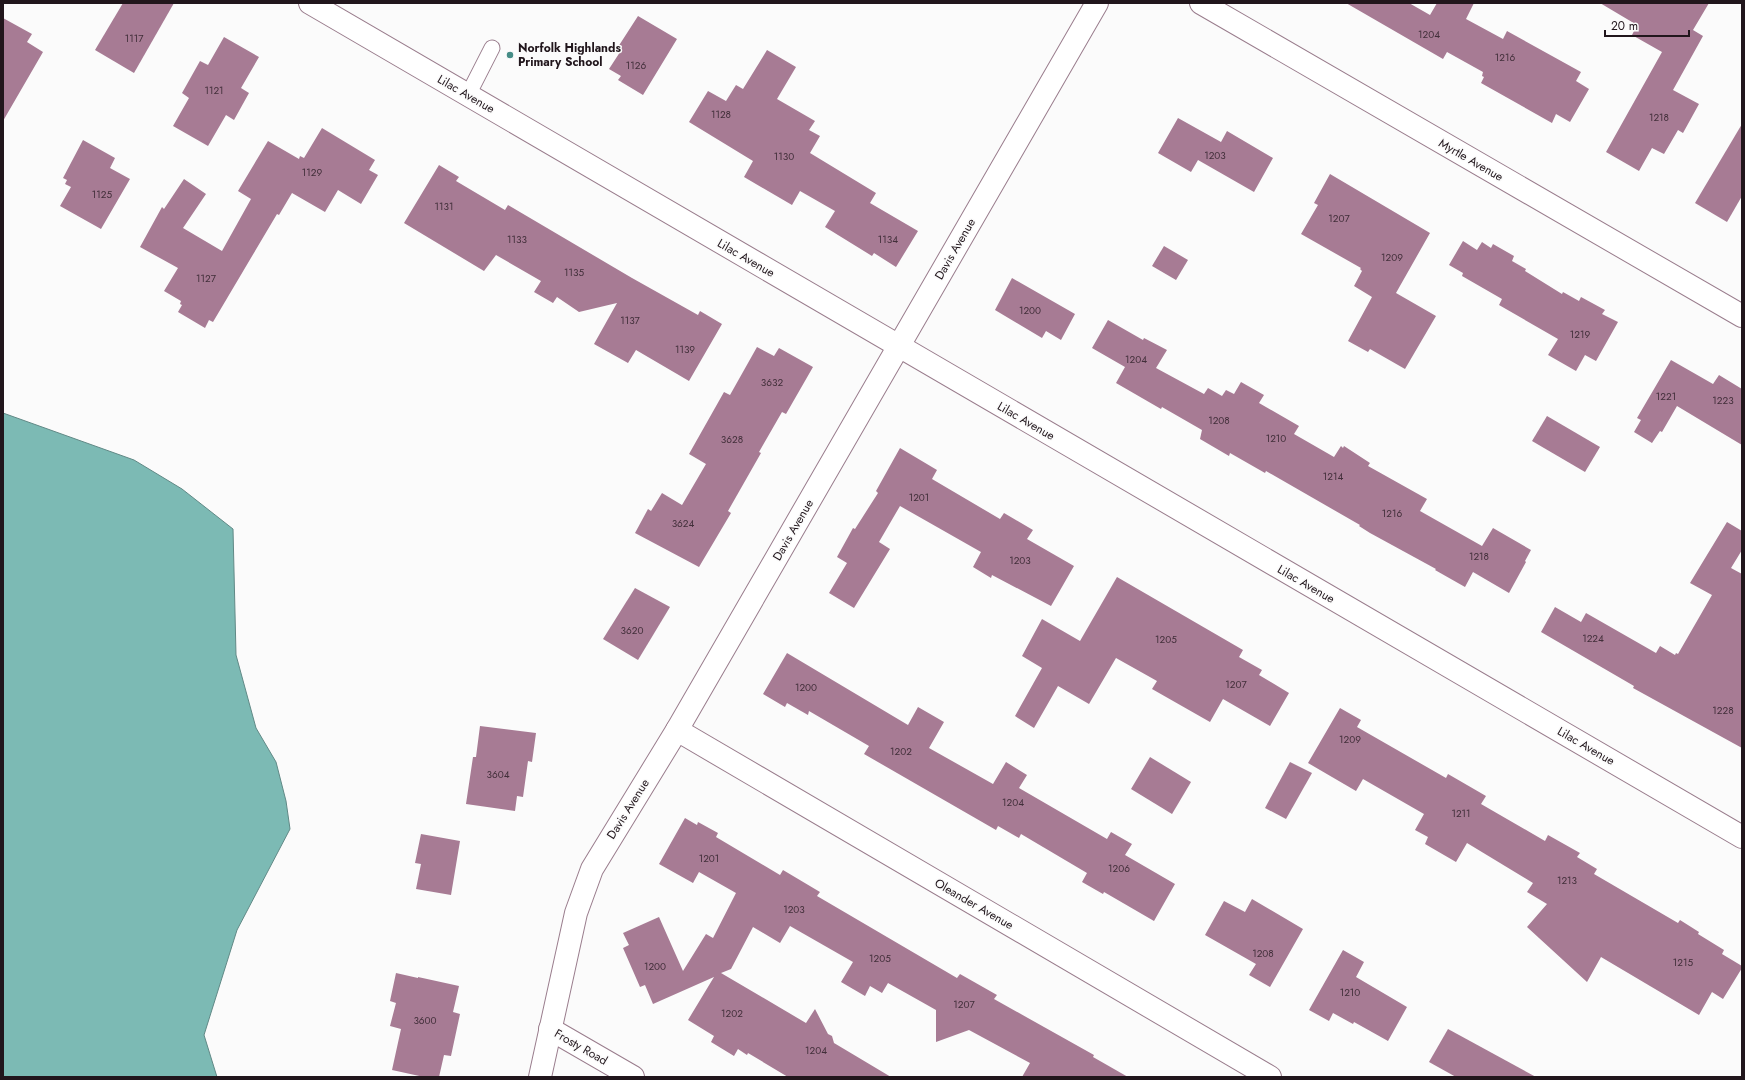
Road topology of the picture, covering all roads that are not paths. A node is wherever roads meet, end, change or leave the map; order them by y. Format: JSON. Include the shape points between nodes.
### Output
{"nodes":[{"id":1,"x":310,"y":3,"type":"edge"},
{"id":2,"x":1097,"y":3,"type":"edge"},
{"id":3,"x":1201,"y":3,"type":"edge"},
{"id":4,"x":492,"y":48,"type":"dead end"},
{"id":5,"x":468,"y":95,"type":"junction"},
{"id":6,"x":1742,"y":316,"type":"edge"},
{"id":7,"x":898,"y":347,"type":"junction"},
{"id":8,"x":677,"y":730,"type":"junction"},
{"id":9,"x":1742,"y":837,"type":"edge"},
{"id":10,"x":550,"y":1029,"type":"junction"},
{"id":11,"x":540,"y":1077,"type":"edge"},
{"id":12,"x":633,"y":1077,"type":"edge"},
{"id":13,"x":1270,"y":1077,"type":"edge"}],
"edges":[{"from":1,"to":5,"type":"street","name":"Lilac Avenue"},
{"from":2,"to":7,"type":"street","name":"Davis Avenue"},
{"from":3,"to":6,"type":"street","name":"Myrtle Avenue"},
{"from":4,"to":5,"type":"lane"},
{"from":5,"to":7,"type":"street","name":"Lilac Avenue"},
{"from":7,"to":8,"type":"street","name":"Davis Avenue"},
{"from":7,"to":9,"type":"street","name":"Lilac Avenue"},
{"from":8,"to":10,"type":"street","name":"Davis Avenue","via":[[592,868],[576,913]]},
{"from":8,"to":13,"type":"street","name":"Oleander Avenue"},
{"from":10,"to":11,"type":"street","name":"Davis Avenue"},
{"from":10,"to":12,"type":"street","name":"Frosty Road"}]}
